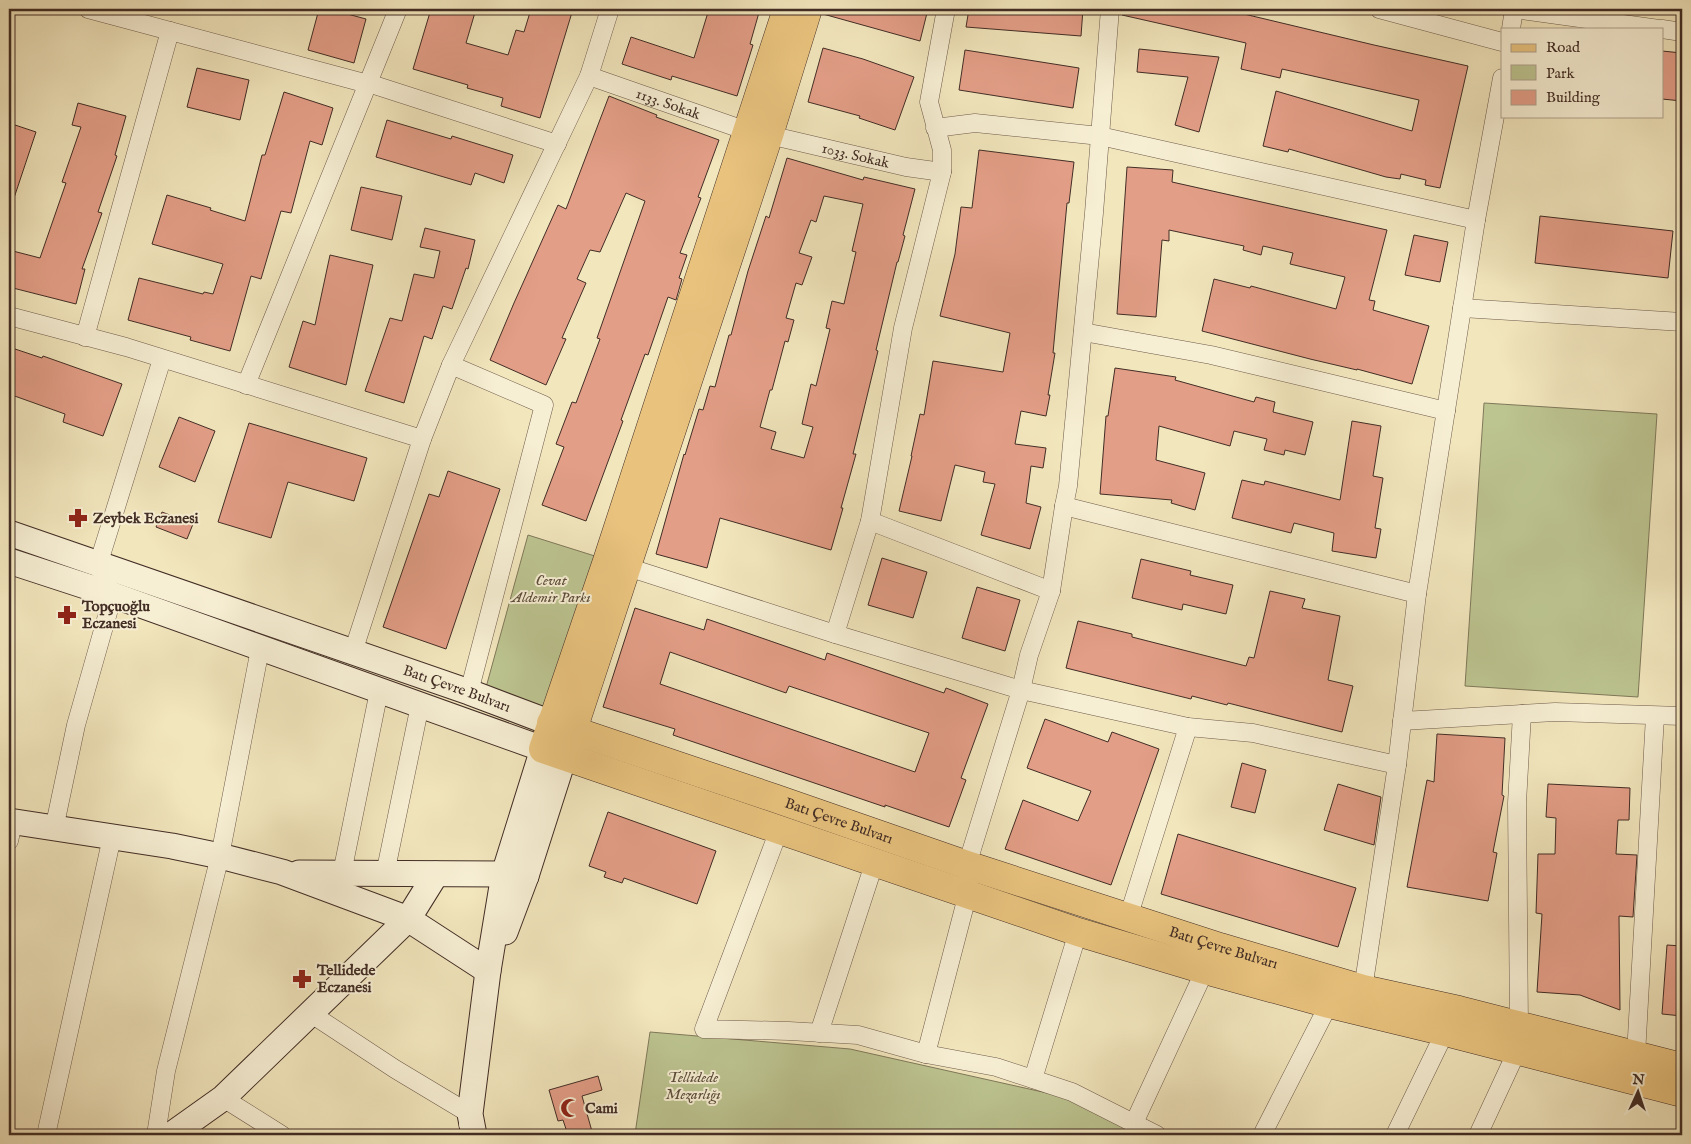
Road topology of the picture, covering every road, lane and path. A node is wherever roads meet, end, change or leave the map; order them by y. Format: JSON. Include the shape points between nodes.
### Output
{"nodes":[{"id":1,"x":88,"y":9,"type":"edge"},
{"id":2,"x":398,"y":9,"type":"edge"},
{"id":3,"x":610,"y":9,"type":"edge"},
{"id":4,"x":787,"y":9,"type":"edge"},
{"id":5,"x":808,"y":9,"type":"edge"},
{"id":6,"x":946,"y":9,"type":"edge"},
{"id":7,"x":1110,"y":9,"type":"edge"},
{"id":8,"x":1379,"y":9,"type":"edge"},
{"id":9,"x":1514,"y":9,"type":"edge"},
{"id":10,"x":1511,"y":28,"type":"edge"},
{"id":11,"x":1654,"y":28,"type":"edge"},
{"id":12,"x":1664,"y":29,"type":"edge"},
{"id":13,"x":170,"y":31,"type":"junction"},
{"id":14,"x":1682,"y":32,"type":"edge"},
{"id":15,"x":1501,"y":42,"type":"edge"},
{"id":16,"x":588,"y":76,"type":"junction"},
{"id":17,"x":1501,"y":83,"type":"edge"},
{"id":18,"x":368,"y":84,"type":"junction"},
{"id":19,"x":935,"y":128,"type":"junction"},
{"id":20,"x":758,"y":133,"type":"junction"},
{"id":21,"x":1100,"y":136,"type":"junction"},
{"id":22,"x":557,"y":144,"type":"junction"},
{"id":23,"x":942,"y":172,"type":"junction"},
{"id":24,"x":1476,"y":220,"type":"junction"},
{"id":25,"x":1462,"y":308,"type":"junction"},
{"id":26,"x":9,"y":316,"type":"edge"},
{"id":27,"x":1682,"y":322,"type":"edge"},
{"id":28,"x":1083,"y":332,"type":"junction"},
{"id":29,"x":86,"y":336,"type":"junction"},
{"id":30,"x":162,"y":359,"type":"junction"},
{"id":31,"x":451,"y":365,"type":"junction"},
{"id":32,"x":246,"y":385,"type":"junction"},
{"id":33,"x":1446,"y":411,"type":"junction"},
{"id":34,"x":422,"y":439,"type":"junction"},
{"id":35,"x":1064,"y":506,"type":"junction"},
{"id":36,"x":870,"y":521,"type":"junction"},
{"id":37,"x":9,"y":533,"type":"edge"},
{"id":38,"x":9,"y":561,"type":"edge"},
{"id":39,"x":98,"y":564,"type":"junction"},
{"id":40,"x":617,"y":564,"type":"junction"},
{"id":41,"x":1051,"y":591,"type":"junction"},
{"id":42,"x":1417,"y":594,"type":"junction"},
{"id":43,"x":113,"y":596,"type":"junction"},
{"id":44,"x":835,"y":634,"type":"junction"},
{"id":45,"x":260,"y":649,"type":"junction"},
{"id":46,"x":353,"y":652,"type":"junction"},
{"id":47,"x":1021,"y":690,"type":"junction"},
{"id":48,"x":378,"y":691,"type":"junction"},
{"id":49,"x":469,"y":692,"type":"junction"},
{"id":50,"x":420,"y":705,"type":"junction"},
{"id":51,"x":1522,"y":714,"type":"junction"},
{"id":52,"x":1655,"y":716,"type":"junction"},
{"id":53,"x":1682,"y":716,"type":"edge"},
{"id":54,"x":1402,"y":721,"type":"junction"},
{"id":55,"x":1188,"y":727,"type":"junction"},
{"id":56,"x":558,"y":740,"type":"junction"},
{"id":57,"x":1397,"y":765,"type":"junction"},
{"id":58,"x":10,"y":828,"type":"edge"},
{"id":59,"x":54,"y":829,"type":"junction"},
{"id":60,"x":779,"y":830,"type":"junction"},
{"id":61,"x":112,"y":836,"type":"junction"},
{"id":62,"x":220,"y":856,"type":"junction"},
{"id":63,"x":875,"y":861,"type":"junction"},
{"id":64,"x":967,"y":865,"type":"junction"},
{"id":65,"x":282,"y":872,"type":"junction"},
{"id":66,"x":342,"y":874,"type":"junction"},
{"id":67,"x":385,"y":874,"type":"junction"},
{"id":68,"x":436,"y":874,"type":"junction"},
{"id":69,"x":515,"y":875,"type":"junction"},
{"id":70,"x":968,"y":894,"type":"junction"},
{"id":71,"x":1128,"y":918,"type":"junction"},
{"id":72,"x":408,"y":920,"type":"junction"},
{"id":73,"x":1078,"y":932,"type":"junction"},
{"id":74,"x":1205,"y":970,"type":"junction"},
{"id":75,"x":488,"y":971,"type":"junction"},
{"id":76,"x":1363,"y":989,"type":"junction"},
{"id":77,"x":1329,"y":1004,"type":"junction"},
{"id":78,"x":310,"y":1013,"type":"junction"},
{"id":79,"x":1445,"y":1032,"type":"junction"},
{"id":80,"x":819,"y":1033,"type":"junction"},
{"id":81,"x":1518,"y":1038,"type":"junction"},
{"id":82,"x":926,"y":1054,"type":"junction"},
{"id":83,"x":1636,"y":1055,"type":"junction"},
{"id":84,"x":1682,"y":1067,"type":"edge"},
{"id":85,"x":1033,"y":1079,"type":"junction"},
{"id":86,"x":1682,"y":1093,"type":"edge"},
{"id":87,"x":223,"y":1098,"type":"junction"},
{"id":88,"x":1134,"y":1123,"type":"junction"},
{"id":89,"x":470,"y":1128,"type":"edge"},
{"id":90,"x":46,"y":1135,"type":"edge"},
{"id":91,"x":156,"y":1135,"type":"edge"},
{"id":92,"x":171,"y":1135,"type":"edge"},
{"id":93,"x":282,"y":1135,"type":"edge"},
{"id":94,"x":1157,"y":1135,"type":"edge"},
{"id":95,"x":1262,"y":1135,"type":"edge"},
{"id":96,"x":1395,"y":1135,"type":"edge"},
{"id":97,"x":1478,"y":1135,"type":"edge"}],
"edges":[{"from":1,"to":13,"type":"street"},
{"from":2,"to":18,"type":"street"},
{"from":3,"to":16,"type":"street"},
{"from":4,"to":20,"type":"main road"},
{"from":5,"to":20,"type":"main road"},
{"from":6,"to":19,"type":"street","via":[[929,102]]},
{"from":7,"to":21,"type":"street"},
{"from":8,"to":15,"type":"street"},
{"from":9,"to":10,"type":"street"},
{"from":9,"to":11,"type":"street"},
{"from":12,"to":14,"type":"street"},
{"from":13,"to":18,"type":"street"},
{"from":13,"to":29,"type":"street"},
{"from":16,"to":20,"type":"street","name":"1133. Sokak"},
{"from":16,"to":22,"type":"street"},
{"from":17,"to":24,"type":"street"},
{"from":18,"to":22,"type":"street"},
{"from":18,"to":32,"type":"street"},
{"from":19,"to":21,"type":"street","via":[[974,123]]},
{"from":19,"to":23,"type":"street","via":[[942,150]]},
{"from":20,"to":23,"type":"street","name":"1033. Sokak"},
{"from":20,"to":40,"type":"main road"},
{"from":21,"to":24,"type":"street"},
{"from":21,"to":28,"type":"street"},
{"from":22,"to":31,"type":"street"},
{"from":23,"to":36,"type":"street","via":[[903,328]]},
{"from":24,"to":25,"type":"street"},
{"from":25,"to":27,"type":"street"},
{"from":25,"to":33,"type":"street"},
{"from":26,"to":29,"type":"street"},
{"from":28,"to":33,"type":"street","via":[[1211,355]]},
{"from":28,"to":35,"type":"street"},
{"from":29,"to":30,"type":"street"},
{"from":30,"to":32,"type":"street"},
{"from":30,"to":39,"type":"street"},
{"from":31,"to":34,"type":"street"},
{"from":31,"to":49,"type":"street","via":[[544,405]]},
{"from":32,"to":34,"type":"street"},
{"from":33,"to":42,"type":"street"},
{"from":34,"to":46,"type":"street"},
{"from":35,"to":41,"type":"street"},
{"from":35,"to":42,"type":"street"},
{"from":36,"to":41,"type":"street"},
{"from":36,"to":44,"type":"street"},
{"from":37,"to":39,"type":"main road","name":"Batı Çevre Bulvarı"},
{"from":38,"to":43,"type":"main road","name":"Batı Çevre Bulvarı"},
{"from":39,"to":43,"type":"street"},
{"from":39,"to":46,"type":"main road","name":"Batı Çevre Bulvarı"},
{"from":40,"to":44,"type":"street"},
{"from":40,"to":56,"type":"main road"},
{"from":41,"to":47,"type":"street"},
{"from":42,"to":54,"type":"street"},
{"from":43,"to":45,"type":"main road","name":"Batı Çevre Bulvarı"},
{"from":43,"to":59,"type":"street","via":[[76,725]]},
{"from":44,"to":47,"type":"street"},
{"from":45,"to":48,"type":"main road","name":"Batı Çevre Bulvarı"},
{"from":45,"to":62,"type":"street"},
{"from":46,"to":49,"type":"main road","name":"Batı Çevre Bulvarı"},
{"from":47,"to":55,"type":"street"},
{"from":47,"to":64,"type":"street"},
{"from":48,"to":50,"type":"main road","name":"Batı Çevre Bulvarı"},
{"from":48,"to":66,"type":"street"},
{"from":49,"to":56,"type":"main road","name":"Batı Çevre Bulvarı"},
{"from":50,"to":56,"type":"main road","name":"Batı Çevre Bulvarı"},
{"from":50,"to":67,"type":"street"},
{"from":51,"to":52,"type":"street"},
{"from":51,"to":54,"type":"street"},
{"from":51,"to":81,"type":"street","via":[[1517,803]]},
{"from":52,"to":53,"type":"street"},
{"from":52,"to":83,"type":"street"},
{"from":54,"to":57,"type":"street"},
{"from":55,"to":57,"type":"street","via":[[1253,733]]},
{"from":55,"to":71,"type":"street"},
{"from":56,"to":60,"type":"main road","name":"Batı Çevre Bulvarı"},
{"from":56,"to":64,"type":"main road","name":"Batı Çevre Bulvarı","via":[[774,798]]},
{"from":56,"to":69,"type":"main road"},
{"from":57,"to":76,"type":"street"},
{"from":58,"to":59,"type":"main road"},
{"from":59,"to":61,"type":"main road"},
{"from":60,"to":63,"type":"main road","name":"Batı Çevre Bulvarı"},
{"from":60,"to":80,"type":"street","via":[[704,1029]]},
{"from":61,"to":62,"type":"main road"},
{"from":61,"to":90,"type":"street"},
{"from":62,"to":65,"type":"main road"},
{"from":62,"to":91,"type":"street","via":[[166,1071]]},
{"from":63,"to":70,"type":"main road","name":"Batı Çevre Bulvarı"},
{"from":63,"to":80,"type":"street"},
{"from":64,"to":70,"type":"street"},
{"from":64,"to":71,"type":"main road","name":"Batı Çevre Bulvarı"},
{"from":65,"to":66,"type":"main road"},
{"from":65,"to":72,"type":"main road"},
{"from":66,"to":67,"type":"main road"},
{"from":67,"to":68,"type":"main road"},
{"from":68,"to":69,"type":"main road"},
{"from":68,"to":72,"type":"main road"},
{"from":69,"to":75,"type":"main road"},
{"from":70,"to":73,"type":"main road","name":"Batı Çevre Bulvarı"},
{"from":70,"to":82,"type":"street"},
{"from":71,"to":76,"type":"main road","name":"Batı Çevre Bulvarı"},
{"from":72,"to":75,"type":"main road"},
{"from":72,"to":78,"type":"main road"},
{"from":73,"to":74,"type":"main road","name":"Batı Çevre Bulvarı"},
{"from":73,"to":85,"type":"street"},
{"from":74,"to":77,"type":"main road","name":"Batı Çevre Bulvarı"},
{"from":74,"to":88,"type":"street"},
{"from":75,"to":89,"type":"main road"},
{"from":76,"to":77,"type":"street"},
{"from":76,"to":81,"type":"main road","name":"Batı Çevre Bulvarı","via":[[1459,1010]]},
{"from":77,"to":79,"type":"main road","name":"Batı Çevre Bulvarı"},
{"from":77,"to":95,"type":"street"},
{"from":78,"to":87,"type":"main road"},
{"from":78,"to":89,"type":"street","via":[[395,1069]]},
{"from":79,"to":81,"type":"main road","name":"Batı Çevre Bulvarı"},
{"from":79,"to":96,"type":"street"},
{"from":80,"to":82,"type":"street","via":[[858,1035]]},
{"from":81,"to":83,"type":"main road","name":"Batı Çevre Bulvarı"},
{"from":81,"to":86,"type":"main road","name":"Batı Çevre Bulvarı"},
{"from":81,"to":97,"type":"street"},
{"from":82,"to":85,"type":"street","via":[[996,1067]]},
{"from":83,"to":84,"type":"main road","name":"Batı Çevre Bulvarı"},
{"from":85,"to":88,"type":"street","via":[[1072,1092]]},
{"from":87,"to":92,"type":"main road"},
{"from":87,"to":93,"type":"street"},
{"from":88,"to":94,"type":"street"}]}
